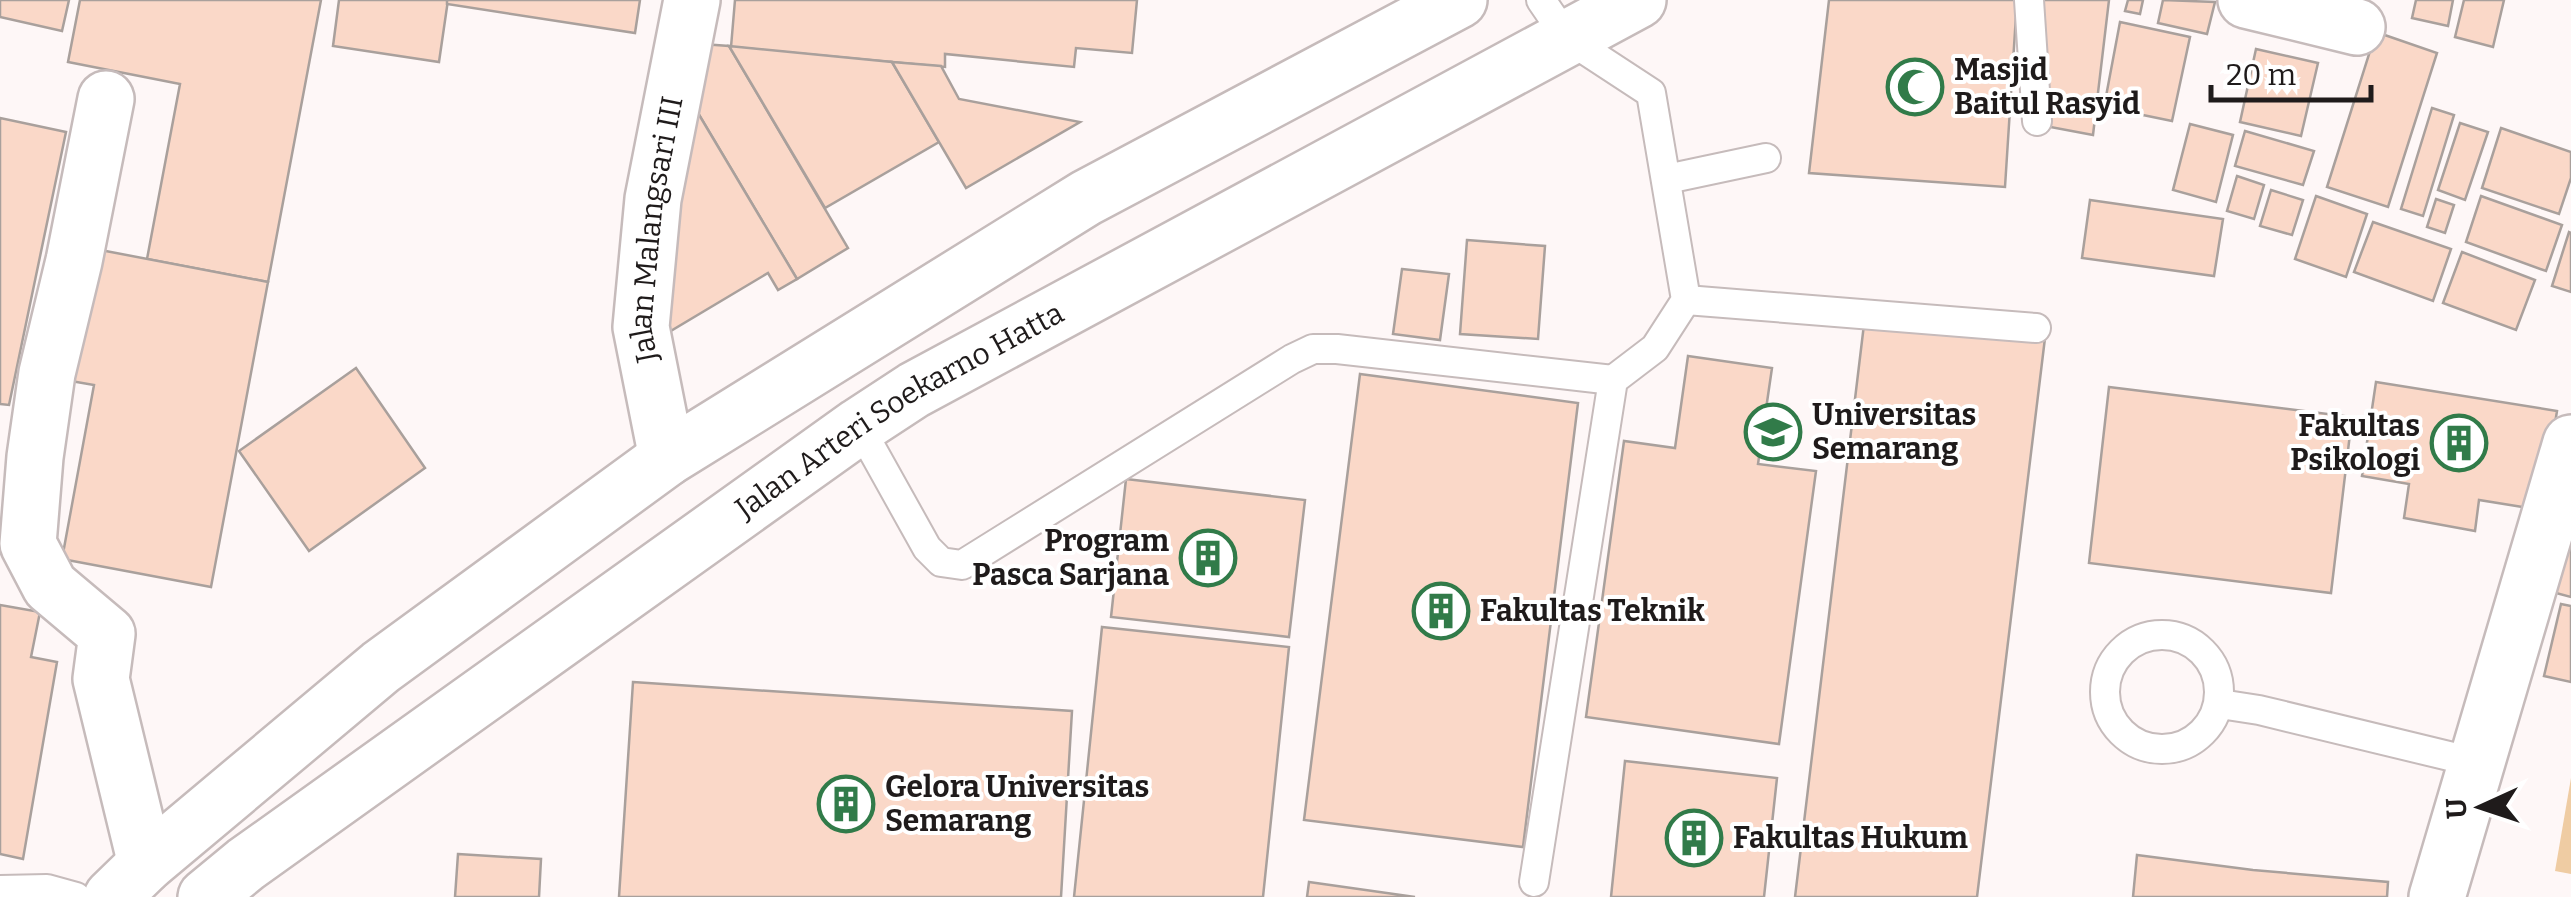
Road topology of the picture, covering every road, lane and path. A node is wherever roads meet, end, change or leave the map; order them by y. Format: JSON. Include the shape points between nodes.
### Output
{"nodes":[{"id":1,"x":692,"y":0,"type":"edge"},
{"id":2,"x":1459,"y":0,"type":"edge"},
{"id":3,"x":1638,"y":0,"type":"edge"},
{"id":4,"x":2029,"y":0,"type":"edge"},
{"id":5,"x":2246,"y":0,"type":"edge"},
{"id":6,"x":1554,"y":19,"type":"edge"},
{"id":7,"x":2358,"y":27,"type":"dead end"},
{"id":8,"x":106,"y":100,"type":"dead end"},
{"id":9,"x":2037,"y":121,"type":"dead end"},
{"id":10,"x":1766,"y":158,"type":"dead end"},
{"id":11,"x":1666,"y":179,"type":"junction"},
{"id":12,"x":1686,"y":300,"type":"junction"},
{"id":13,"x":2036,"y":328,"type":"dead end"},
{"id":14,"x":1614,"y":380,"type":"junction"},
{"id":15,"x":859,"y":426,"type":"junction"},
{"id":16,"x":2571,"y":443,"type":"edge"},
{"id":17,"x":667,"y":458,"type":"junction"},
{"id":18,"x":2220,"y":704,"type":"junction"},
{"id":19,"x":2478,"y":764,"type":"junction"},
{"id":20,"x":129,"y":881,"type":"edge"},
{"id":21,"x":1534,"y":882,"type":"dead end"},
{"id":22,"x":0,"y":890,"type":"edge"},
{"id":23,"x":76,"y":897,"type":"edge"},
{"id":24,"x":206,"y":897,"type":"edge"},
{"id":25,"x":2437,"y":897,"type":"edge"}],
"edges":[{"from":1,"to":17,"type":"main road","name":"Jalan Malangsari III","via":[[653,199],[642,327]]},
{"from":2,"to":17,"type":"main road","via":[[1086,198]]},
{"from":3,"to":6,"type":"main road","name":"Jalan Arteri Soekarno Hatta"},
{"from":4,"to":9,"type":"lane"},
{"from":5,"to":7,"type":"main road"},
{"from":6,"to":11,"type":"lane","via":[[1652,92]]},
{"from":6,"to":15,"type":"main road","name":"Jalan Arteri Soekarno Hatta"},
{"from":8,"to":20,"type":"main road","via":[[48,374],[28,544],[50,586],[107,634],[102,679]]},
{"from":10,"to":11,"type":"lane"},
{"from":11,"to":12,"type":"lane"},
{"from":12,"to":13,"type":"lane"},
{"from":12,"to":14,"type":"lane","via":[[1655,348]]},
{"from":14,"to":15,"type":"lane","via":[[1313,350],[962,565],[941,562],[927,548]]},
{"from":14,"to":21,"type":"lane"},
{"from":15,"to":24,"type":"main road","name":"Jalan Arteri Soekarno Hatta"},
{"from":16,"to":19,"type":"main road"},
{"from":17,"to":20,"type":"main road","via":[[381,667]]},
{"from":18,"to":18,"type":"lane","via":[[2202,736],[2169,750],[2134,744],[2109,716],[2104,680],[2123,648],[2156,633],[2192,641],[2204,654],[2216,668]]},
{"from":18,"to":19,"type":"lane"},
{"from":19,"to":25,"type":"main road"},
{"from":22,"to":23,"type":"lane","via":[[47,889]]}]}
